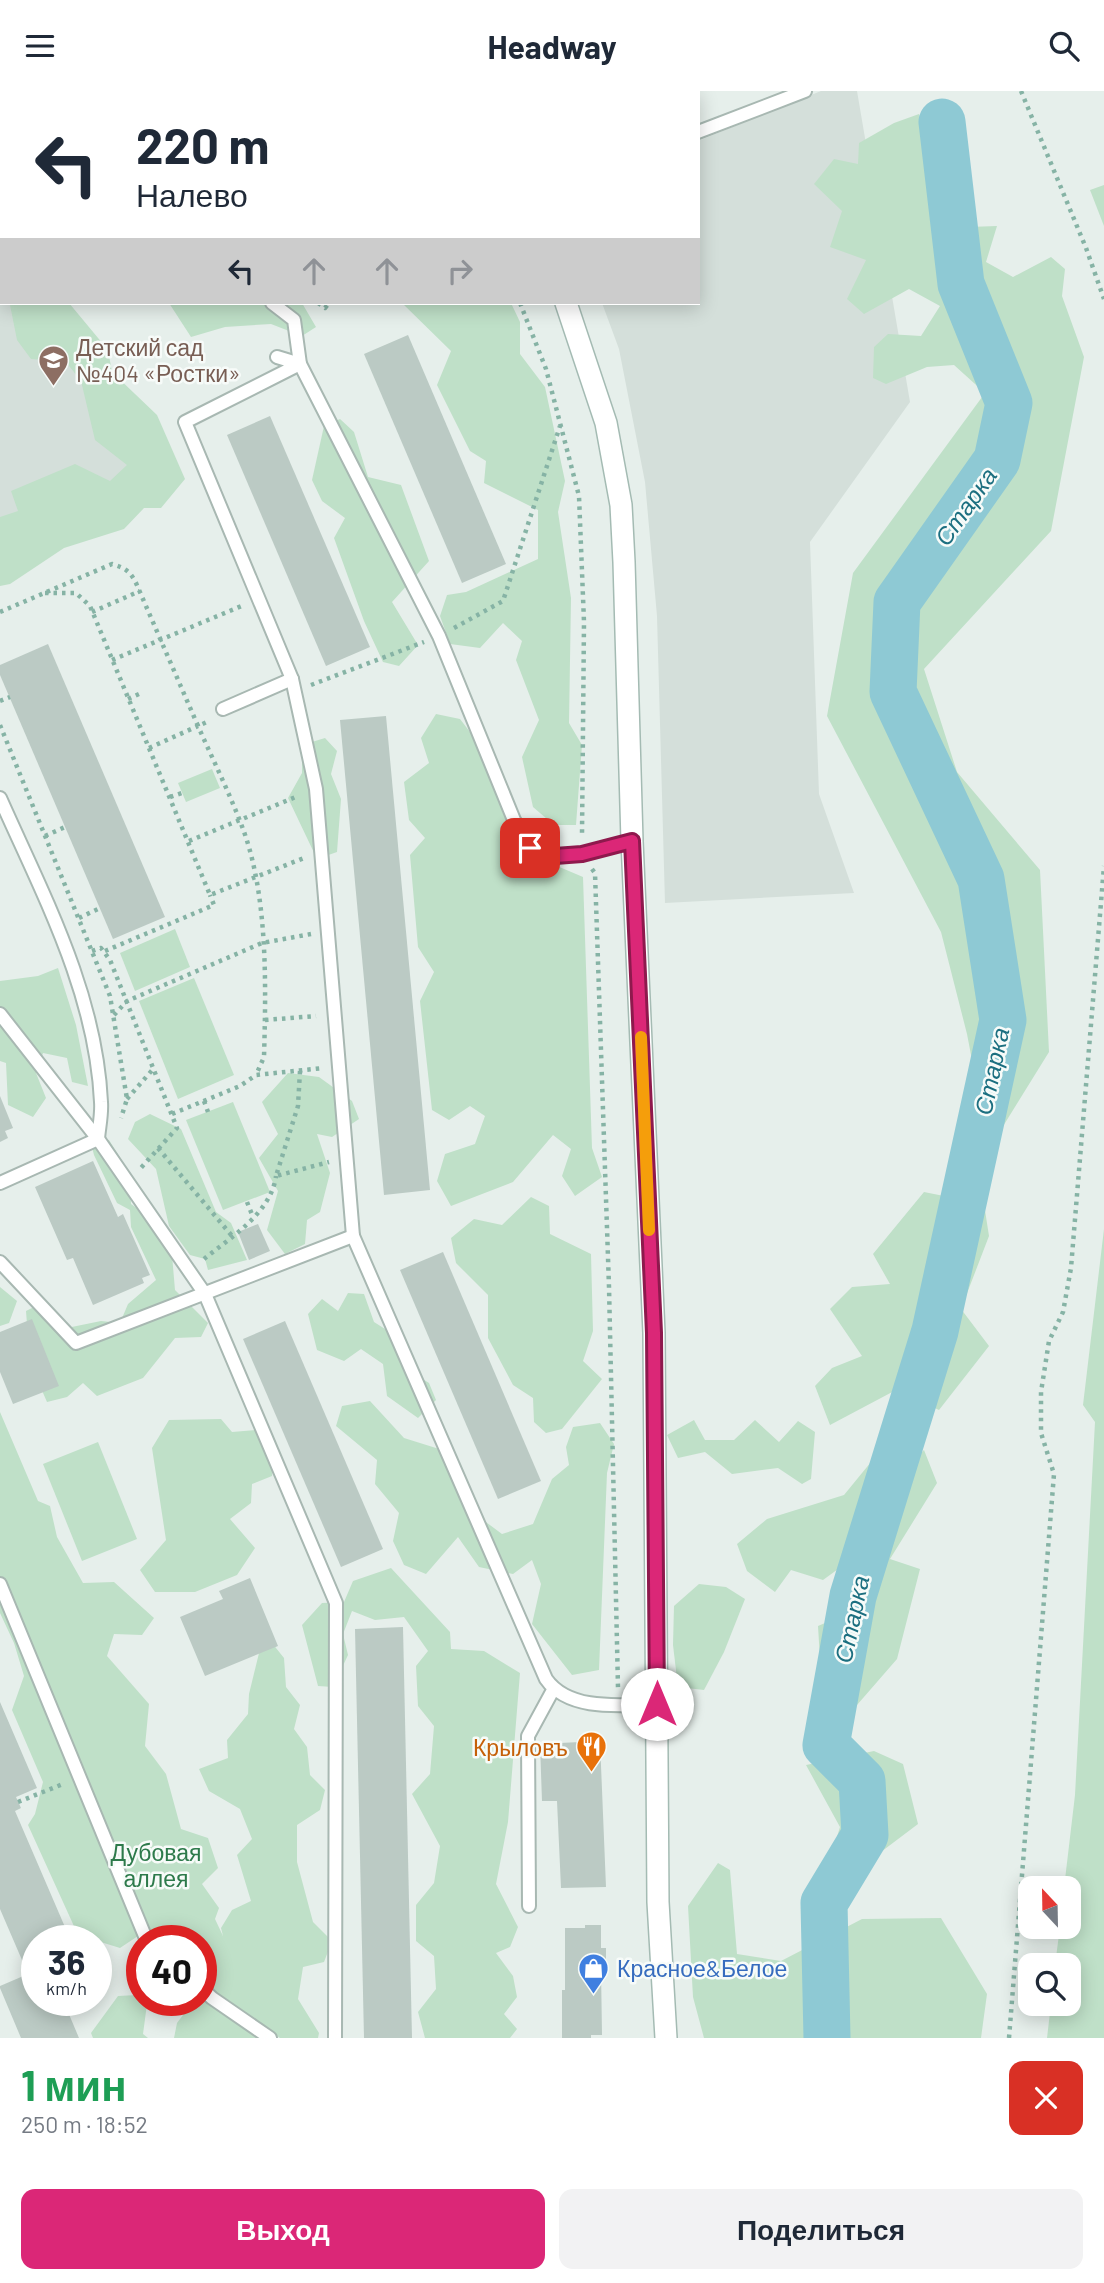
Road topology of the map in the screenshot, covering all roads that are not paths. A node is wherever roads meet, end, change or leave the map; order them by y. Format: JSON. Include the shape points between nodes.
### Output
{"nodes":[{"id":1,"x":805,"y":91,"type":"edge"},
{"id":2,"x":700,"y":131,"type":"edge"},
{"id":3,"x":275,"y":305,"type":"edge"},
{"id":4,"x":567,"y":305,"type":"edge"},
{"id":5,"x":278,"y":357,"type":"dead end"},
{"id":6,"x":300,"y":364,"type":"junction"},
{"id":7,"x":293,"y":685,"type":"junction"},
{"id":8,"x":223,"y":709,"type":"dead end"},
{"id":9,"x":0,"y":797,"type":"edge"},
{"id":10,"x":632,"y":841,"type":"junction"},
{"id":11,"x":0,"y":1014,"type":"edge"},
{"id":12,"x":98,"y":1139,"type":"junction"},
{"id":13,"x":0,"y":1183,"type":"edge"},
{"id":14,"x":353,"y":1236,"type":"junction"},
{"id":15,"x":0,"y":1262,"type":"edge"},
{"id":16,"x":205,"y":1294,"type":"junction"},
{"id":17,"x":0,"y":1584,"type":"edge"},
{"id":18,"x":553,"y":1690,"type":"junction"},
{"id":19,"x":657,"y":1704,"type":"junction"},
{"id":20,"x":529,"y":1906,"type":"dead end"},
{"id":21,"x":140,"y":1925,"type":"edge"},
{"id":22,"x":217,"y":2002,"type":"edge"},
{"id":23,"x":270,"y":2038,"type":"edge"},
{"id":24,"x":335,"y":2038,"type":"edge"},
{"id":25,"x":666,"y":2038,"type":"edge"}],
"edges":[{"from":1,"to":2,"type":"lane"},
{"from":3,"to":6,"type":"lane","via":[[294,320]]},
{"from":4,"to":10,"type":"street","via":[[606,423],[621,505]]},
{"from":5,"to":6,"type":"lane"},
{"from":6,"to":7,"type":"lane","via":[[185,422]]},
{"from":6,"to":10,"type":"lane","via":[[439,636],[514,820],[530,848],[555,856]]},
{"from":7,"to":8,"type":"lane"},
{"from":7,"to":14,"type":"lane","via":[[316,789]]},
{"from":9,"to":12,"type":"lane","via":[[70,958],[92,1031],[102,1103]]},
{"from":10,"to":19,"type":"street","via":[[654,1333]]},
{"from":11,"to":12,"type":"lane"},
{"from":12,"to":13,"type":"lane"},
{"from":12,"to":16,"type":"lane"},
{"from":14,"to":16,"type":"lane"},
{"from":14,"to":18,"type":"lane"},
{"from":15,"to":16,"type":"lane","via":[[76,1343]]},
{"from":16,"to":24,"type":"lane","via":[[336,1603]]},
{"from":17,"to":21,"type":"lane"},
{"from":18,"to":19,"type":"lane","via":[[576,1700]]},
{"from":18,"to":20,"type":"lane","via":[[527,1736]]},
{"from":19,"to":25,"type":"street","via":[[658,1902]]},
{"from":22,"to":23,"type":"lane"}]}
